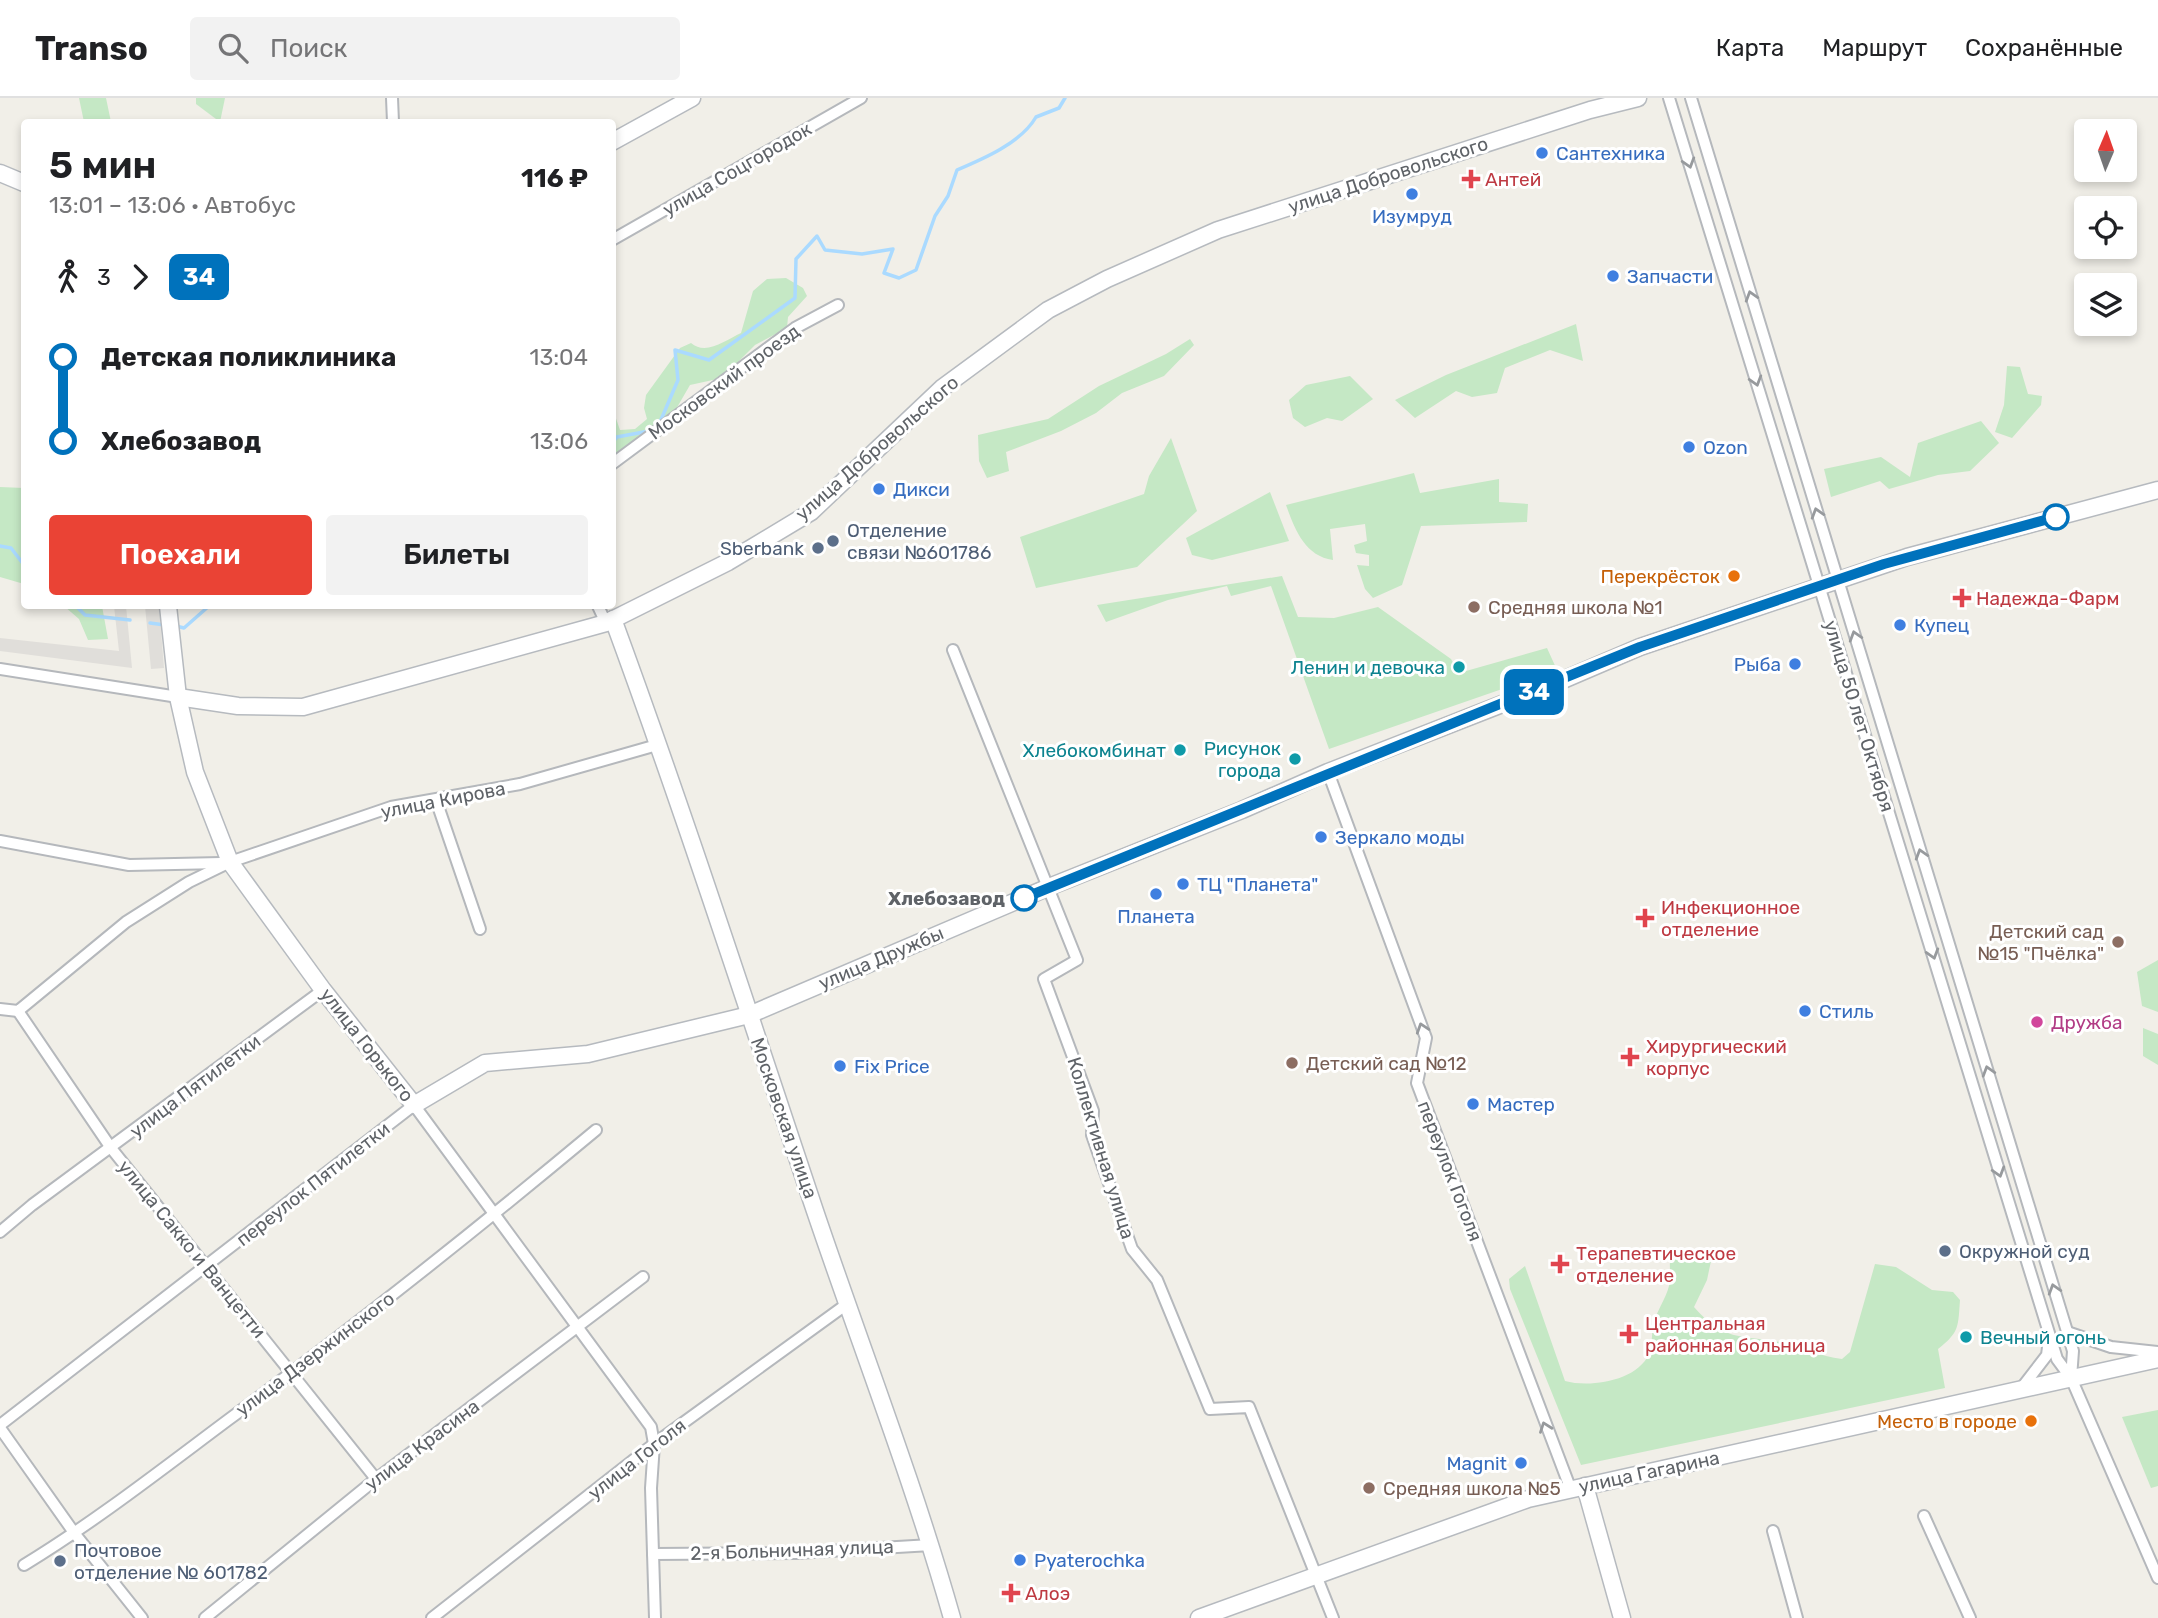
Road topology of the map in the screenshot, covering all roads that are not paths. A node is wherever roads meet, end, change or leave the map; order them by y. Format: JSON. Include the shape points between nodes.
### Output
{"nodes":[{"id":1,"x":392,"y":98,"type":"edge"},
{"id":2,"x":692,"y":98,"type":"edge"},
{"id":3,"x":861,"y":98,"type":"edge"},
{"id":4,"x":1638,"y":98,"type":"edge"},
{"id":5,"x":1669,"y":98,"type":"edge"},
{"id":6,"x":1691,"y":98,"type":"edge"},
{"id":7,"x":393,"y":119,"type":"edge"},
{"id":8,"x":616,"y":140,"type":"edge"},
{"id":9,"x":0,"y":173,"type":"edge"},
{"id":10,"x":21,"y":182,"type":"edge"},
{"id":11,"x":616,"y":238,"type":"edge"},
{"id":12,"x":838,"y":305,"type":"dead end"},
{"id":13,"x":616,"y":461,"type":"edge"},
{"id":14,"x":2158,"y":489,"type":"edge"},
{"id":15,"x":1837,"y":579,"type":"junction"},
{"id":16,"x":1819,"y":584,"type":"junction"},
{"id":17,"x":600,"y":609,"type":"edge"},
{"id":18,"x":170,"y":619,"type":"edge"},
{"id":19,"x":610,"y":621,"type":"junction"},
{"id":20,"x":953,"y":650,"type":"dead end"},
{"id":21,"x":0,"y":668,"type":"edge"},
{"id":22,"x":178,"y":697,"type":"junction"},
{"id":23,"x":657,"y":745,"type":"junction"},
{"id":24,"x":1328,"y":772,"type":"junction"},
{"id":25,"x":436,"y":800,"type":"junction"},
{"id":26,"x":0,"y":841,"type":"edge"},
{"id":27,"x":230,"y":862,"type":"junction"},
{"id":28,"x":1049,"y":887,"type":"junction"},
{"id":29,"x":480,"y":929,"type":"dead end"},
{"id":30,"x":324,"y":990,"type":"junction"},
{"id":31,"x":0,"y":1009,"type":"edge"},
{"id":32,"x":18,"y":1011,"type":"junction"},
{"id":33,"x":748,"y":1015,"type":"junction"},
{"id":34,"x":414,"y":1105,"type":"junction"},
{"id":35,"x":596,"y":1130,"type":"dead end"},
{"id":36,"x":111,"y":1148,"type":"junction"},
{"id":37,"x":494,"y":1216,"type":"junction"},
{"id":38,"x":0,"y":1232,"type":"edge"},
{"id":39,"x":206,"y":1266,"type":"junction"},
{"id":40,"x":643,"y":1277,"type":"dead end"},
{"id":41,"x":847,"y":1304,"type":"junction"},
{"id":42,"x":577,"y":1326,"type":"junction"},
{"id":43,"x":2067,"y":1332,"type":"junction"},
{"id":44,"x":2049,"y":1333,"type":"junction"},
{"id":45,"x":2158,"y":1352,"type":"edge"},
{"id":46,"x":2158,"y":1359,"type":"edge"},
{"id":47,"x":291,"y":1374,"type":"junction"},
{"id":48,"x":2071,"y":1378,"type":"junction"},
{"id":49,"x":2020,"y":1390,"type":"junction"},
{"id":50,"x":0,"y":1427,"type":"edge"},
{"id":51,"x":654,"y":1444,"type":"junction"},
{"id":52,"x":376,"y":1479,"type":"junction"},
{"id":53,"x":1578,"y":1488,"type":"junction"},
{"id":54,"x":1924,"y":1516,"type":"dead end"},
{"id":55,"x":1773,"y":1531,"type":"dead end"},
{"id":56,"x":75,"y":1534,"type":"junction"},
{"id":57,"x":931,"y":1545,"type":"junction"},
{"id":58,"x":653,"y":1554,"type":"junction"},
{"id":59,"x":24,"y":1565,"type":"dead end"},
{"id":60,"x":1317,"y":1576,"type":"junction"},
{"id":61,"x":2158,"y":1578,"type":"edge"},
{"id":62,"x":142,"y":1618,"type":"edge"},
{"id":63,"x":205,"y":1618,"type":"edge"},
{"id":64,"x":432,"y":1618,"type":"edge"},
{"id":65,"x":655,"y":1618,"type":"edge"},
{"id":66,"x":952,"y":1618,"type":"edge"},
{"id":67,"x":1199,"y":1618,"type":"edge"},
{"id":68,"x":1333,"y":1618,"type":"edge"},
{"id":69,"x":1622,"y":1618,"type":"edge"},
{"id":70,"x":1797,"y":1618,"type":"edge"},
{"id":71,"x":1970,"y":1618,"type":"edge"}],
"edges":[{"from":1,"to":7,"type":"street"},
{"from":2,"to":8,"type":"street"},
{"from":3,"to":11,"type":"street","name":"улица Соцгородок"},
{"from":4,"to":19,"type":"street","name":"улица Добровольского","via":[[1218,230],[1107,279],[1048,310],[942,388],[811,512],[728,562]]},
{"from":5,"to":16,"type":"street","name":"улица 50 лет Октября","one_way":true},
{"from":15,"to":6,"type":"street","name":"улица 50 лет Октября","one_way":true},
{"from":9,"to":10,"type":"street"},
{"from":12,"to":13,"type":"street","name":"Московский проезд","via":[[795,328]]},
{"from":14,"to":15,"type":"street","name":"улица Дружбы"},
{"from":15,"to":16,"type":"street","name":"улица Дружбы"},
{"from":43,"to":15,"type":"street","name":"улица 50 лет Октября","one_way":true},
{"from":16,"to":24,"type":"street","name":"улица Дружбы","via":[[1640,647]]},
{"from":16,"to":44,"type":"street","name":"улица 50 лет Октября","one_way":true},
{"from":17,"to":19,"type":"street"},
{"from":18,"to":22,"type":"street","name":"улица Горького"},
{"from":19,"to":22,"type":"street","name":"улица Добровольского","via":[[303,707],[237,706]]},
{"from":19,"to":23,"type":"street","name":"Московская улица"},
{"from":20,"to":28,"type":"street","name":"Коллективная улица"},
{"from":21,"to":22,"type":"street"},
{"from":22,"to":27,"type":"street","name":"улица Горького","via":[[195,772]]},
{"from":23,"to":25,"type":"street","name":"улица Кирова","via":[[520,784]]},
{"from":23,"to":33,"type":"street","name":"Московская улица","via":[[722,925]]},
{"from":24,"to":28,"type":"street","name":"улица Дружбы"},
{"from":53,"to":24,"type":"street","name":"переулок Гоголя","one_way":true,"via":[[1417,1083],[1426,1038]]},
{"from":25,"to":27,"type":"street","name":"улица Кирова","via":[[391,807]]},
{"from":25,"to":29,"type":"street"},
{"from":26,"to":27,"type":"street","via":[[129,865]]},
{"from":27,"to":30,"type":"street","name":"улица Горького"},
{"from":27,"to":32,"type":"street","via":[[126,922]]},
{"from":28,"to":33,"type":"street","name":"улица Дружбы"},
{"from":28,"to":60,"type":"street","name":"Коллективная улица","via":[[1077,960],[1044,979],[1093,1111],[1092,1135],[1132,1249],[1157,1280],[1210,1409],[1249,1407]]},
{"from":30,"to":34,"type":"street","name":"улица Горького"},
{"from":30,"to":36,"type":"street","name":"улица Пятилетки"},
{"from":31,"to":32,"type":"street"},
{"from":32,"to":36,"type":"street","name":"улица Сакко и Ванцетти"},
{"from":33,"to":34,"type":"street","name":"переулок Пятилетки","via":[[588,1054],[485,1063]]},
{"from":33,"to":41,"type":"street","name":"Московская улица"},
{"from":34,"to":37,"type":"street","name":"улица Горького"},
{"from":34,"to":39,"type":"street","name":"переулок Пятилетки"},
{"from":35,"to":37,"type":"street","name":"улица Дзержинского"},
{"from":36,"to":38,"type":"street","name":"улица Пятилетки"},
{"from":36,"to":39,"type":"street","name":"улица Сакко и Ванцетти"},
{"from":37,"to":42,"type":"street","name":"улица Горького"},
{"from":37,"to":47,"type":"street","name":"улица Дзержинского"},
{"from":39,"to":47,"type":"street","name":"улица Сакко и Ванцетти"},
{"from":39,"to":50,"type":"street","name":"переулок Пятилетки"},
{"from":40,"to":42,"type":"street","name":"улица Красина"},
{"from":41,"to":51,"type":"street","name":"улица Гоголя"},
{"from":41,"to":57,"type":"street","name":"Московская улица"},
{"from":42,"to":51,"type":"street","name":"улица Горького","via":[[651,1427]]},
{"from":42,"to":52,"type":"street","name":"улица Красина"},
{"from":43,"to":45,"type":"street","via":[[2111,1347]]},
{"from":43,"to":48,"type":"street","name":"улица 50 лет Октября","via":[[2073,1351]]},
{"from":44,"to":48,"type":"street","name":"улица 50 лет Октября","via":[[2057,1359]]},
{"from":44,"to":49,"type":"street","via":[[2047,1355]]},
{"from":46,"to":48,"type":"street","name":"улица Гагарина"},
{"from":47,"to":52,"type":"street","name":"улица Сакко и Ванцетти"},
{"from":47,"to":56,"type":"street","name":"улица Дзержинского"},
{"from":48,"to":49,"type":"street","name":"улица Гагарина"},
{"from":48,"to":61,"type":"street"},
{"from":49,"to":53,"type":"street","name":"улица Гагарина"},
{"from":50,"to":56,"type":"street"},
{"from":51,"to":58,"type":"street"},
{"from":51,"to":64,"type":"street","name":"улица Гоголя"},
{"from":52,"to":63,"type":"street","name":"улица Красина"},
{"from":53,"to":60,"type":"street","name":"улица Гагарина","via":[[1528,1499]]},
{"from":53,"to":69,"type":"street"},
{"from":54,"to":71,"type":"street"},
{"from":55,"to":70,"type":"street"},
{"from":56,"to":59,"type":"street","name":"улица Дзержинского"},
{"from":56,"to":62,"type":"street"},
{"from":57,"to":58,"type":"street","name":"2-я Больничная улица","via":[[796,1553]]},
{"from":57,"to":66,"type":"street","name":"Московская улица"},
{"from":58,"to":65,"type":"street"},
{"from":60,"to":67,"type":"street","name":"улица Гагарина"},
{"from":60,"to":68,"type":"street","name":"Коллективная улица"}]}
